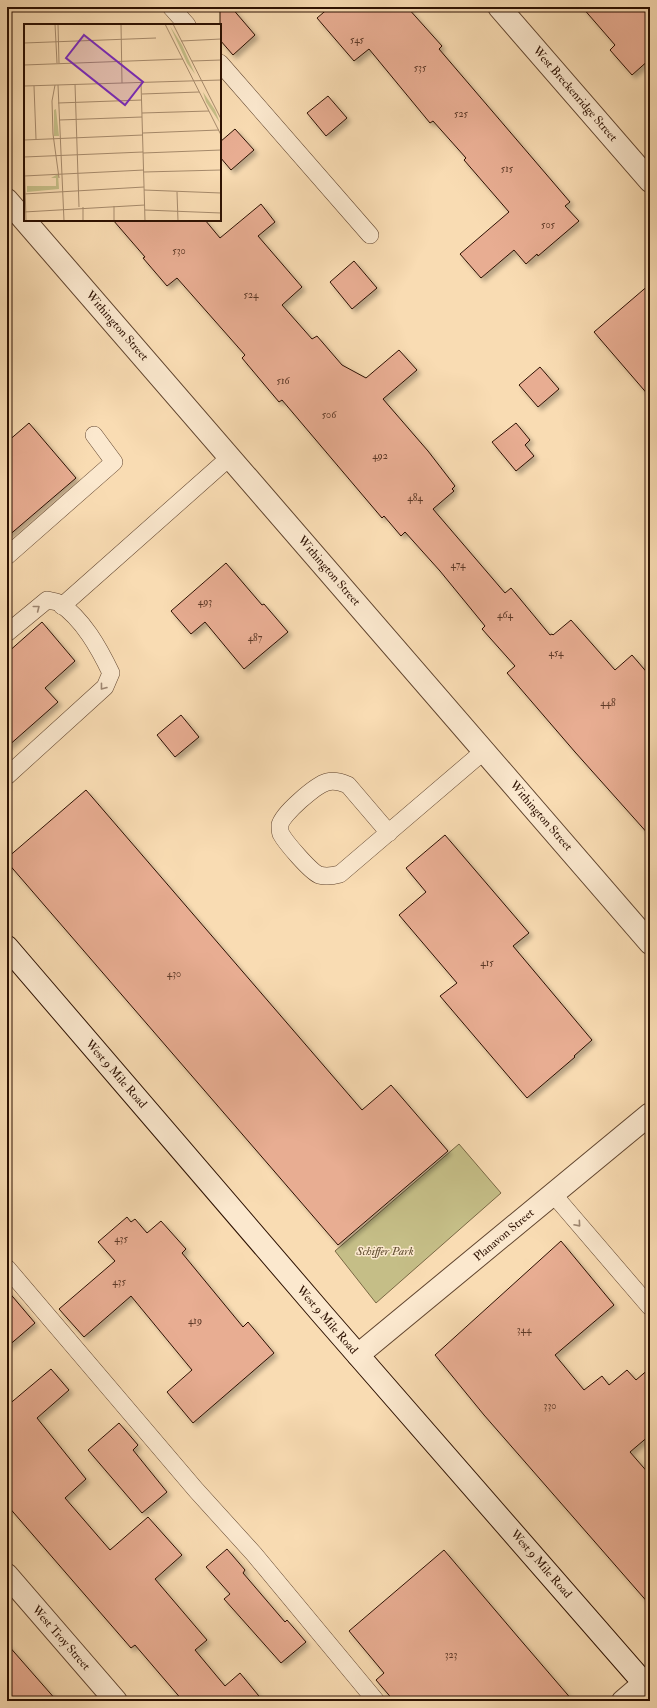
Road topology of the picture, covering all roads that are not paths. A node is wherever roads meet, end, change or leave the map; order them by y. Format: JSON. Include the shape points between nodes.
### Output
{"nodes":[{"id":1,"x":171,"y":7,"type":"edge"},
{"id":2,"x":499,"y":7,"type":"edge"},
{"id":3,"x":186,"y":24,"type":"edge"},
{"id":4,"x":221,"y":64,"type":"edge"},
{"id":5,"x":650,"y":181,"type":"edge"},
{"id":6,"x":7,"y":200,"type":"edge"},
{"id":7,"x":24,"y":220,"type":"edge"},
{"id":8,"x":25,"y":221,"type":"edge"},
{"id":9,"x":370,"y":235,"type":"dead end"},
{"id":10,"x":94,"y":435,"type":"dead end"},
{"id":11,"x":230,"y":457,"type":"junction"},
{"id":12,"x":7,"y":556,"type":"edge"},
{"id":13,"x":62,"y":606,"type":"junction"},
{"id":14,"x":7,"y":633,"type":"edge"},
{"id":15,"x":484,"y":751,"type":"junction"},
{"id":16,"x":7,"y":776,"type":"edge"},
{"id":17,"x":389,"y":833,"type":"junction"},
{"id":18,"x":650,"y":943,"type":"edge"},
{"id":19,"x":7,"y":947,"type":"edge"},
{"id":20,"x":650,"y":1114,"type":"edge"},
{"id":21,"x":553,"y":1194,"type":"junction"},
{"id":22,"x":7,"y":1268,"type":"edge"},
{"id":23,"x":650,"y":1307,"type":"edge"},
{"id":24,"x":358,"y":1356,"type":"junction"},
{"id":25,"x":7,"y":1575,"type":"edge"},
{"id":26,"x":647,"y":1687,"type":"edge"},
{"id":27,"x":116,"y":1701,"type":"edge"},
{"id":28,"x":376,"y":1701,"type":"edge"},
{"id":29,"x":623,"y":1701,"type":"edge"}],
"edges":[{"from":1,"to":3,"type":"lane"},
{"from":2,"to":5,"type":"street","name":"West Breckenridge Street"},
{"from":4,"to":9,"type":"lane"},
{"from":6,"to":7,"type":"street","name":"Withington Street"},
{"from":8,"to":11,"type":"street","name":"Withington Street"},
{"from":10,"to":12,"type":"lane","via":[[114,462]]},
{"from":11,"to":13,"type":"lane"},
{"from":11,"to":15,"type":"street","name":"Withington Street"},
{"from":14,"to":13,"type":"lane","one_way":true,"via":[[47,600]]},
{"from":13,"to":16,"type":"lane","one_way":true,"via":[[82,624],[100,650],[110,673],[105,687]]},
{"from":15,"to":17,"type":"lane"},
{"from":15,"to":18,"type":"street","name":"Withington Street"},
{"from":17,"to":17,"type":"lane","via":[[340,874],[331,876],[320,875],[309,868],[281,834],[280,826],[284,816],[320,784],[328,781],[348,785]]},
{"from":19,"to":24,"type":"street","name":"West 9 Mile Road"},
{"from":20,"to":21,"type":"street","name":"Planavon Street"},
{"from":21,"to":23,"type":"lane","one_way":true},
{"from":21,"to":24,"type":"street","name":"Planavon Street"},
{"from":22,"to":28,"type":"lane","via":[[196,1490],[254,1554]]},
{"from":24,"to":26,"type":"street","name":"West 9 Mile Road"},
{"from":25,"to":27,"type":"street","name":"West Troy Street"},
{"from":26,"to":29,"type":"street"}]}
